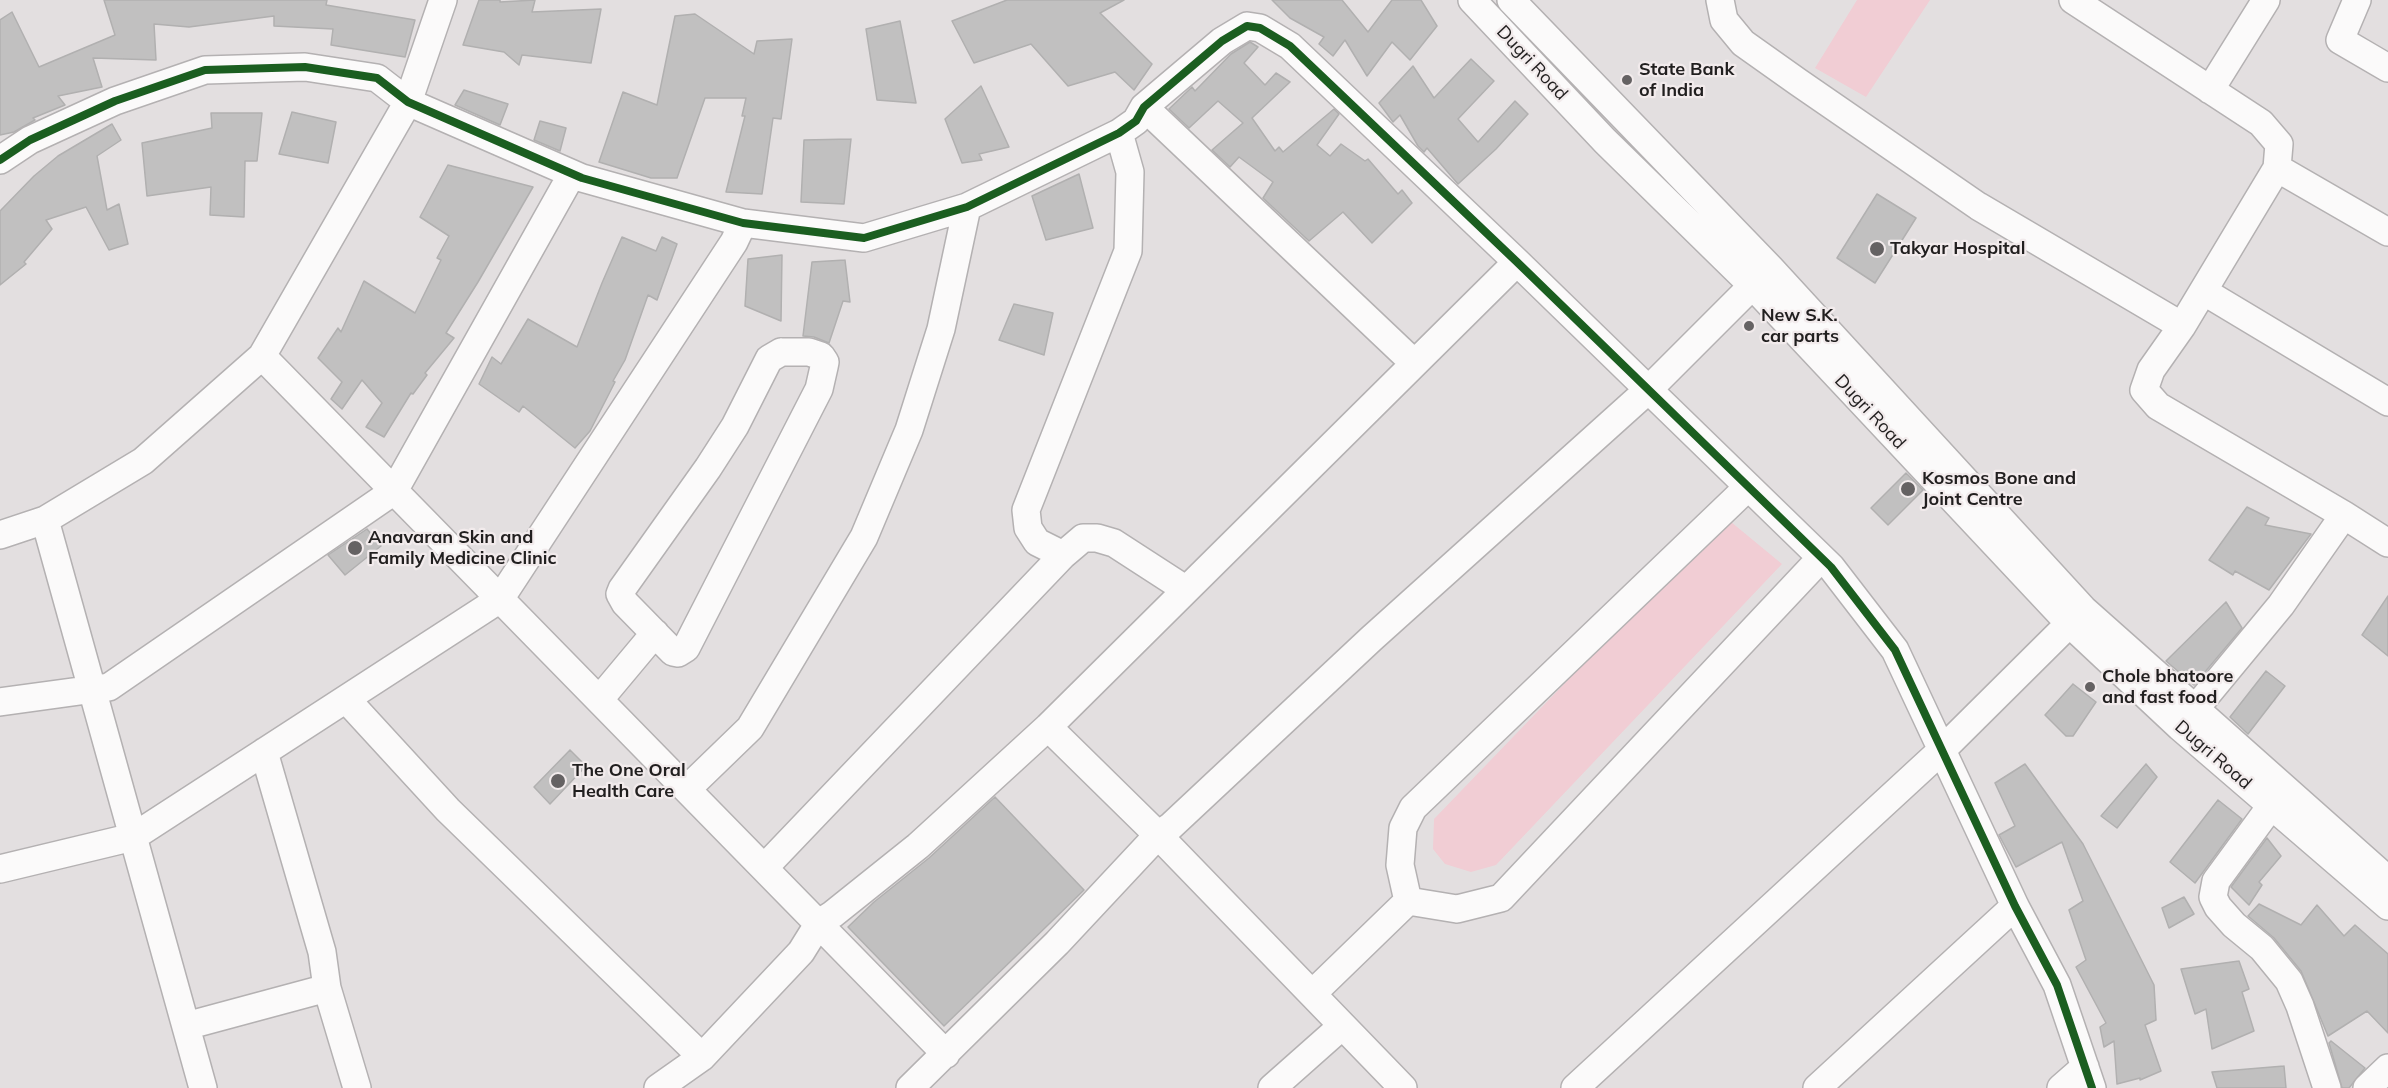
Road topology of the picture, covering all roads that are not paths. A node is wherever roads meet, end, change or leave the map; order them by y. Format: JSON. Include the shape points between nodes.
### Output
{"nodes":[{"id":1,"x":443,"y":0,"type":"edge"},
{"id":2,"x":1472,"y":0,"type":"edge"},
{"id":3,"x":1511,"y":0,"type":"edge"},
{"id":4,"x":1720,"y":0,"type":"edge"},
{"id":5,"x":2073,"y":0,"type":"edge"},
{"id":6,"x":2266,"y":0,"type":"edge"},
{"id":7,"x":2357,"y":0,"type":"edge"},
{"id":8,"x":2388,"y":68,"type":"edge"},
{"id":9,"x":2210,"y":90,"type":"junction"},
{"id":10,"x":408,"y":102,"type":"junction"},
{"id":11,"x":1144,"y":107,"type":"junction"},
{"id":12,"x":1119,"y":133,"type":"junction"},
{"id":13,"x":0,"y":160,"type":"edge"},
{"id":14,"x":2277,"y":168,"type":"junction"},
{"id":15,"x":572,"y":174,"type":"junction"},
{"id":16,"x":967,"y":207,"type":"junction"},
{"id":17,"x":743,"y":223,"type":"junction"},
{"id":18,"x":2388,"y":232,"type":"edge"},
{"id":19,"x":1517,"y":262,"type":"junction"},
{"id":20,"x":1761,"y":277,"type":"junction"},
{"id":21,"x":2203,"y":291,"type":"junction"},
{"id":22,"x":2182,"y":326,"type":"junction"},
{"id":23,"x":262,"y":356,"type":"junction"},
{"id":24,"x":1414,"y":363,"type":"junction"},
{"id":25,"x":1648,"y":390,"type":"junction"},
{"id":26,"x":2388,"y":402,"type":"edge"},
{"id":27,"x":1748,"y":487,"type":"junction"},
{"id":28,"x":394,"y":490,"type":"junction"},
{"id":29,"x":2344,"y":515,"type":"junction"},
{"id":30,"x":45,"y":520,"type":"junction"},
{"id":31,"x":0,"y":536,"type":"edge"},
{"id":32,"x":2388,"y":543,"type":"edge"},
{"id":33,"x":1063,"y":555,"type":"junction"},
{"id":34,"x":1821,"y":558,"type":"junction"},
{"id":35,"x":1185,"y":589,"type":"junction"},
{"id":36,"x":500,"y":599,"type":"junction"},
{"id":37,"x":2077,"y":616,"type":"junction"},
{"id":38,"x":655,"y":633,"type":"junction"},
{"id":39,"x":92,"y":689,"type":"junction"},
{"id":40,"x":346,"y":699,"type":"junction"},
{"id":41,"x":599,"y":699,"type":"junction"},
{"id":42,"x":0,"y":702,"type":"edge"},
{"id":43,"x":2195,"y":709,"type":"junction"},
{"id":44,"x":1048,"y":727,"type":"junction"},
{"id":45,"x":1943,"y":749,"type":"junction"},
{"id":46,"x":264,"y":753,"type":"junction"},
{"id":47,"x":687,"y":789,"type":"junction"},
{"id":48,"x":2271,"y":806,"type":"junction"},
{"id":49,"x":1158,"y":835,"type":"junction"},
{"id":50,"x":133,"y":837,"type":"junction"},
{"id":51,"x":764,"y":868,"type":"junction"},
{"id":52,"x":0,"y":869,"type":"edge"},
{"id":53,"x":2388,"y":880,"type":"edge"},
{"id":54,"x":1408,"y":901,"type":"junction"},
{"id":55,"x":2015,"y":906,"type":"junction"},
{"id":56,"x":2388,"y":906,"type":"edge"},
{"id":57,"x":819,"y":923,"type":"junction"},
{"id":58,"x":327,"y":988,"type":"junction"},
{"id":59,"x":1312,"y":994,"type":"junction"},
{"id":60,"x":186,"y":1026,"type":"junction"},
{"id":61,"x":1342,"y":1026,"type":"junction"},
{"id":62,"x":946,"y":1054,"type":"junction"},
{"id":63,"x":702,"y":1057,"type":"junction"},
{"id":64,"x":2388,"y":1068,"type":"edge"},
{"id":65,"x":2089,"y":1077,"type":"edge"},
{"id":66,"x":203,"y":1088,"type":"edge"},
{"id":67,"x":357,"y":1088,"type":"edge"},
{"id":68,"x":658,"y":1088,"type":"edge"},
{"id":69,"x":910,"y":1088,"type":"edge"},
{"id":70,"x":1272,"y":1088,"type":"edge"},
{"id":71,"x":1403,"y":1088,"type":"edge"},
{"id":72,"x":1575,"y":1088,"type":"edge"},
{"id":73,"x":1817,"y":1088,"type":"edge"},
{"id":74,"x":2061,"y":1088,"type":"edge"},
{"id":75,"x":2327,"y":1088,"type":"edge"},
{"id":76,"x":2367,"y":1088,"type":"edge"}],
"edges":[{"from":1,"to":10,"type":"street"},
{"from":2,"to":20,"type":"street","name":"Dugri Road","via":[[1605,141]]},
{"from":3,"to":20,"type":"street","name":"Dugri Road"},
{"from":4,"to":22,"type":"street","via":[[1724,20],[1743,43],[1779,69],[1978,206]]},
{"from":5,"to":9,"type":"street"},
{"from":6,"to":9,"type":"street"},
{"from":7,"to":8,"type":"street","via":[[2340,40]]},
{"from":9,"to":14,"type":"street","via":[[2261,123],[2279,144]]},
{"from":10,"to":13,"type":"street","via":[[377,78],[366,76],[305,67],[205,70],[115,101],[30,140]]},
{"from":10,"to":15,"type":"street"},
{"from":10,"to":23,"type":"street"},
{"from":11,"to":12,"type":"street","via":[[1136,121]]},
{"from":11,"to":19,"type":"street","via":[[1238,30],[1247,26],[1260,28],[1290,46]]},
{"from":11,"to":24,"type":"street"},
{"from":12,"to":16,"type":"street"},
{"from":12,"to":33,"type":"street","via":[[1130,172],[1128,251],[1026,510],[1028,528],[1037,542]]},
{"from":14,"to":18,"type":"street"},
{"from":14,"to":21,"type":"street"},
{"from":15,"to":17,"type":"street"},
{"from":15,"to":28,"type":"street"},
{"from":16,"to":17,"type":"street","via":[[864,238]]},
{"from":16,"to":47,"type":"street","via":[[940,329],[909,430],[864,537],[750,728]]},
{"from":17,"to":36,"type":"street"},
{"from":19,"to":24,"type":"street"},
{"from":19,"to":25,"type":"street"},
{"from":20,"to":25,"type":"street"},
{"from":20,"to":37,"type":"street","name":"Dugri Road"},
{"from":21,"to":22,"type":"street"},
{"from":21,"to":26,"type":"street"},
{"from":22,"to":29,"type":"street","via":[[2151,370],[2144,390],[2158,406]]},
{"from":23,"to":28,"type":"street"},
{"from":23,"to":30,"type":"street","via":[[143,461]]},
{"from":24,"to":35,"type":"street"},
{"from":25,"to":27,"type":"street"},
{"from":25,"to":49,"type":"street"},
{"from":27,"to":34,"type":"street"},
{"from":27,"to":54,"type":"street","via":[[1413,808],[1403,828],[1400,865]]},
{"from":28,"to":36,"type":"street"},
{"from":28,"to":39,"type":"street","via":[[109,687]]},
{"from":29,"to":32,"type":"street"},
{"from":29,"to":43,"type":"street","via":[[2281,605]]},
{"from":30,"to":31,"type":"street"},
{"from":30,"to":39,"type":"street"},
{"from":33,"to":35,"type":"street","via":[[1083,538],[1097,538],[1114,543]]},
{"from":33,"to":51,"type":"street"},
{"from":34,"to":45,"type":"street","via":[[1895,650]]},
{"from":34,"to":54,"type":"street","via":[[1501,898],[1457,909]]},
{"from":35,"to":44,"type":"street"},
{"from":36,"to":40,"type":"street"},
{"from":36,"to":41,"type":"street"},
{"from":37,"to":43,"type":"street","name":"Dugri Road"},
{"from":37,"to":45,"type":"street"},
{"from":37,"to":48,"type":"street","name":"Dugri Road","via":[[2180,727]]},
{"from":38,"to":38,"type":"street","via":[[621,598],[622,589],[735,426],[769,359],[781,352],[817,354],[825,362],[819,389],[686,648],[673,652]]},
{"from":38,"to":41,"type":"street"},
{"from":39,"to":42,"type":"street"},
{"from":39,"to":50,"type":"street"},
{"from":40,"to":46,"type":"street"},
{"from":40,"to":63,"type":"street","via":[[448,810]]},
{"from":41,"to":47,"type":"street"},
{"from":43,"to":53,"type":"street","name":"Dugri Road"},
{"from":44,"to":49,"type":"street"},
{"from":44,"to":57,"type":"street","via":[[918,846]]},
{"from":45,"to":55,"type":"street"},
{"from":45,"to":72,"type":"street"},
{"from":46,"to":50,"type":"street"},
{"from":46,"to":58,"type":"street","via":[[322,952]]},
{"from":47,"to":51,"type":"street"},
{"from":48,"to":56,"type":"street","name":"Dugri Road"},
{"from":48,"to":75,"type":"street","via":[[2216,881],[2213,897],[2234,925],[2262,948],[2289,981]]},
{"from":49,"to":59,"type":"street"},
{"from":49,"to":62,"type":"street"},
{"from":50,"to":52,"type":"street"},
{"from":50,"to":60,"type":"street"},
{"from":51,"to":57,"type":"street"},
{"from":54,"to":59,"type":"street"},
{"from":55,"to":65,"type":"street","via":[[2056,985]]},
{"from":55,"to":73,"type":"street"},
{"from":57,"to":62,"type":"street"},
{"from":57,"to":63,"type":"street","via":[[801,952]]},
{"from":58,"to":60,"type":"street"},
{"from":58,"to":67,"type":"street"},
{"from":59,"to":61,"type":"street"},
{"from":60,"to":66,"type":"street"},
{"from":61,"to":70,"type":"street"},
{"from":61,"to":71,"type":"street"},
{"from":62,"to":69,"type":"street"},
{"from":63,"to":68,"type":"street"},
{"from":64,"to":76,"type":"street"},
{"from":65,"to":74,"type":"street"}]}
